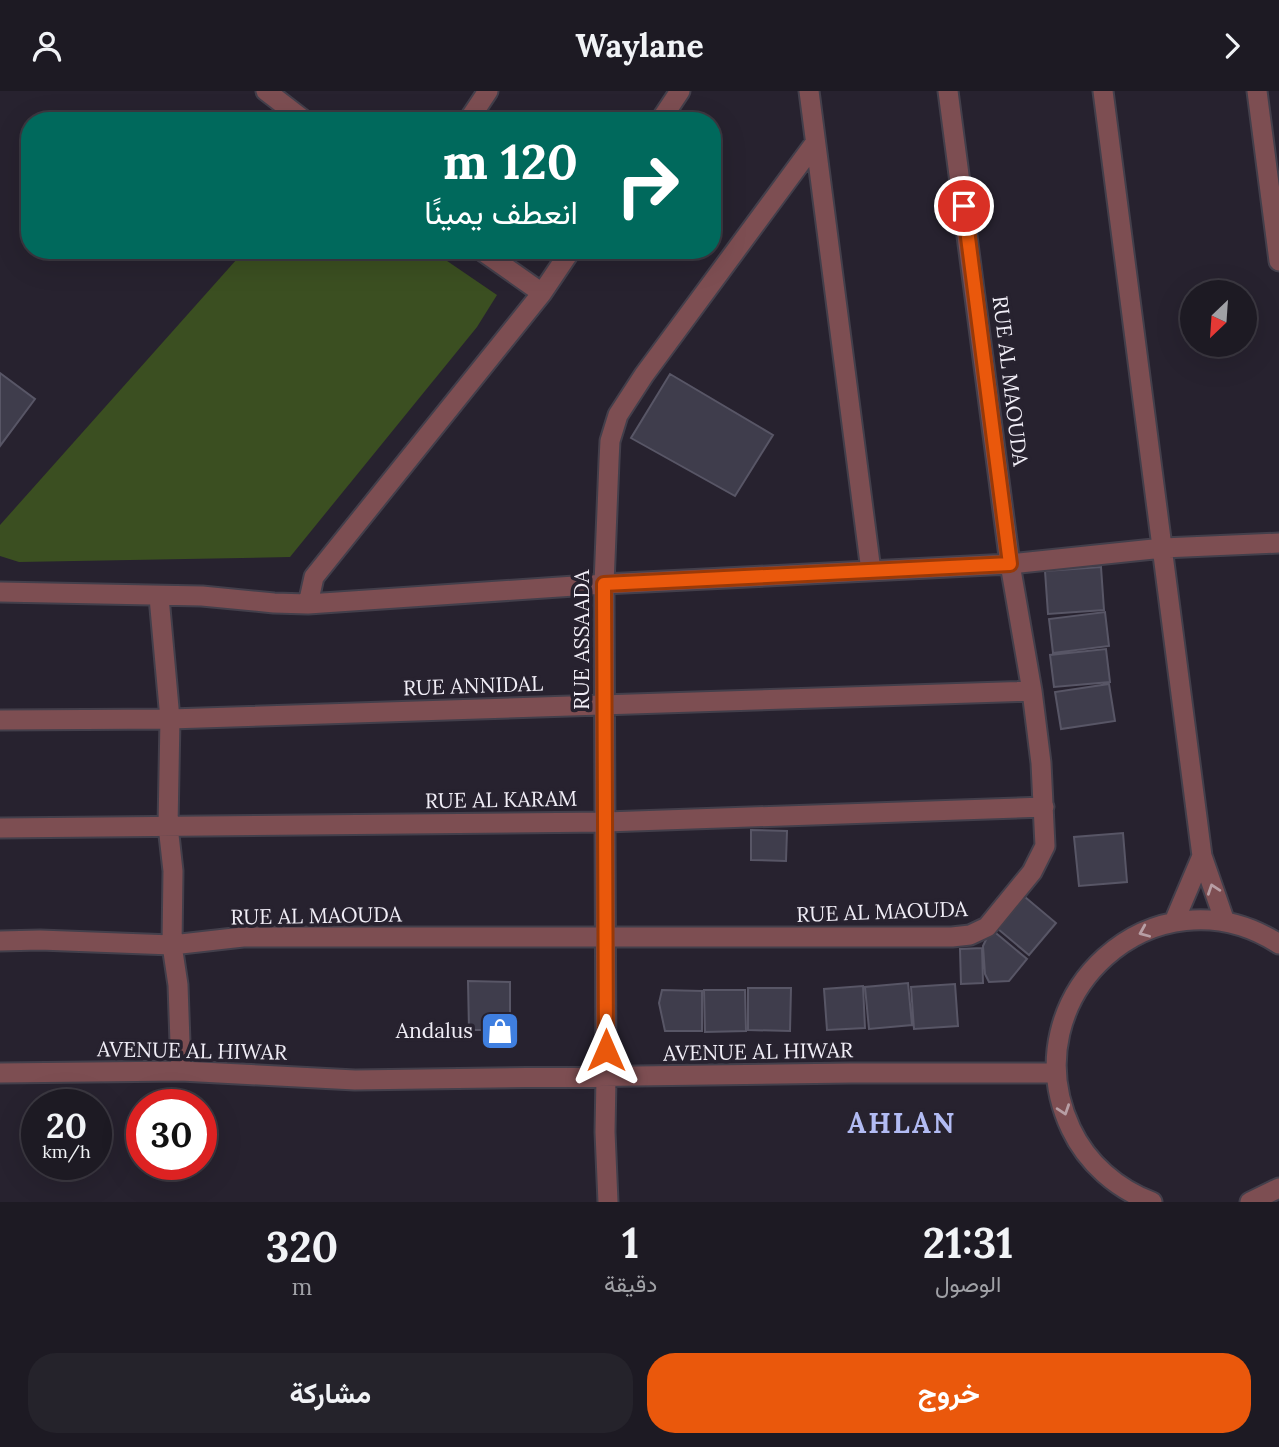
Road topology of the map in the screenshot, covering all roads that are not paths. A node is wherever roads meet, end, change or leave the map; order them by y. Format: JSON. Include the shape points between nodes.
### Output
{"nodes":[{"id":1,"x":266,"y":91,"type":"edge"},
{"id":2,"x":488,"y":91,"type":"edge"},
{"id":3,"x":681,"y":91,"type":"edge"},
{"id":4,"x":809,"y":91,"type":"edge"},
{"id":5,"x":948,"y":91,"type":"edge"},
{"id":6,"x":1103,"y":91,"type":"edge"},
{"id":7,"x":1257,"y":91,"type":"edge"},
{"id":8,"x":293,"y":112,"type":"edge"},
{"id":9,"x":474,"y":112,"type":"edge"},
{"id":10,"x":666,"y":112,"type":"edge"},
{"id":11,"x":815,"y":143,"type":"junction"},
{"id":12,"x":494,"y":259,"type":"edge"},
{"id":13,"x":565,"y":259,"type":"edge"},
{"id":14,"x":1279,"y":261,"type":"edge"},
{"id":15,"x":542,"y":293,"type":"junction"},
{"id":16,"x":1279,"y":543,"type":"edge"},
{"id":17,"x":1163,"y":548,"type":"junction"},
{"id":18,"x":1010,"y":564,"type":"junction"},
{"id":19,"x":871,"y":571,"type":"junction"},
{"id":20,"x":604,"y":584,"type":"junction"},
{"id":21,"x":0,"y":592,"type":"edge"},
{"id":22,"x":159,"y":597,"type":"junction"},
{"id":23,"x":307,"y":604,"type":"junction"},
{"id":24,"x":1032,"y":691,"type":"junction"},
{"id":25,"x":604,"y":704,"type":"junction"},
{"id":26,"x":170,"y":719,"type":"junction"},
{"id":27,"x":0,"y":720,"type":"edge"},
{"id":28,"x":1044,"y":807,"type":"junction"},
{"id":29,"x":606,"y":822,"type":"junction"},
{"id":30,"x":168,"y":826,"type":"junction"},
{"id":31,"x":0,"y":828,"type":"edge"},
{"id":32,"x":1202,"y":856,"type":"junction"},
{"id":33,"x":1174,"y":922,"type":"junction"},
{"id":34,"x":1225,"y":922,"type":"junction"},
{"id":35,"x":606,"y":938,"type":"junction"},
{"id":36,"x":0,"y":941,"type":"edge"},
{"id":37,"x":1279,"y":944,"type":"edge"},
{"id":38,"x":172,"y":945,"type":"junction"},
{"id":39,"x":181,"y":1071,"type":"junction"},
{"id":40,"x":0,"y":1073,"type":"edge"},
{"id":41,"x":1055,"y":1073,"type":"junction"},
{"id":42,"x":607,"y":1077,"type":"junction"},
{"id":43,"x":1279,"y":1188,"type":"edge"},
{"id":44,"x":1125,"y":1197,"type":"edge"},
{"id":45,"x":608,"y":1202,"type":"edge"},
{"id":46,"x":1152,"y":1202,"type":"edge"},
{"id":47,"x":1250,"y":1202,"type":"edge"}],
"edges":[{"from":1,"to":8,"type":"street"},
{"from":2,"to":9,"type":"street"},
{"from":3,"to":10,"type":"street"},
{"from":4,"to":11,"type":"street"},
{"from":5,"to":18,"type":"street","name":"RUE AL MAOUDA"},
{"from":6,"to":17,"type":"street"},
{"from":7,"to":14,"type":"street"},
{"from":11,"to":19,"type":"street"},
{"from":11,"to":20,"type":"street","name":"RUE ASSAADA","via":[[618,415],[609,451]]},
{"from":12,"to":15,"type":"street"},
{"from":13,"to":15,"type":"street"},
{"from":15,"to":23,"type":"street","via":[[314,577]]},
{"from":16,"to":17,"type":"street"},
{"from":17,"to":18,"type":"street"},
{"from":17,"to":32,"type":"street"},
{"from":18,"to":19,"type":"street"},
{"from":18,"to":24,"type":"street","name":"RUE AL MAOUDA"},
{"from":19,"to":20,"type":"street"},
{"from":20,"to":23,"type":"street"},
{"from":20,"to":25,"type":"street","name":"RUE ASSAADA"},
{"from":21,"to":22,"type":"street"},
{"from":22,"to":23,"type":"street"},
{"from":22,"to":26,"type":"street"},
{"from":24,"to":25,"type":"street","name":"RUE ANNIDAL"},
{"from":24,"to":28,"type":"street","name":"RUE AL MAOUDA"},
{"from":25,"to":26,"type":"street","name":"RUE ANNIDAL"},
{"from":25,"to":29,"type":"street","name":"RUE ASSAADA"},
{"from":26,"to":27,"type":"street","name":"RUE ANNIDAL"},
{"from":26,"to":30,"type":"street"},
{"from":28,"to":29,"type":"street","name":"RUE AL KARAM"},
{"from":28,"to":35,"type":"street","name":"RUE AL MAOUDA","via":[[1045,846],[1032,872],[987,927],[970,935]]},
{"from":29,"to":30,"type":"street","name":"RUE AL KARAM"},
{"from":29,"to":35,"type":"street","name":"RUE ASSAADA"},
{"from":30,"to":31,"type":"street","name":"RUE AL KARAM"},
{"from":30,"to":38,"type":"street"},
{"from":32,"to":33,"type":"street"},
{"from":34,"to":32,"type":"street","one_way":true},
{"from":33,"to":34,"type":"street"},
{"from":33,"to":41,"type":"street","one_way":true,"via":[[1119,944],[1077,987],[1056,1043]]},
{"from":34,"to":37,"type":"street"},
{"from":35,"to":38,"type":"street","name":"RUE AL MAOUDA","via":[[243,937]]},
{"from":35,"to":42,"type":"street","name":"RUE ASSAADA"},
{"from":36,"to":38,"type":"street","name":"RUE AL MAOUDA"},
{"from":38,"to":39,"type":"street"},
{"from":39,"to":40,"type":"street","name":"AVENUE AL HIWAR"},
{"from":39,"to":42,"type":"street","name":"AVENUE AL HIWAR","via":[[355,1080]]},
{"from":41,"to":42,"type":"street","name":"AVENUE AL HIWAR"},
{"from":41,"to":44,"type":"street","one_way":true,"via":[[1062,1109],[1077,1142]]},
{"from":42,"to":45,"type":"street","name":"RUE ASSAADA"},
{"from":43,"to":47,"type":"street"},
{"from":44,"to":46,"type":"street"}]}
